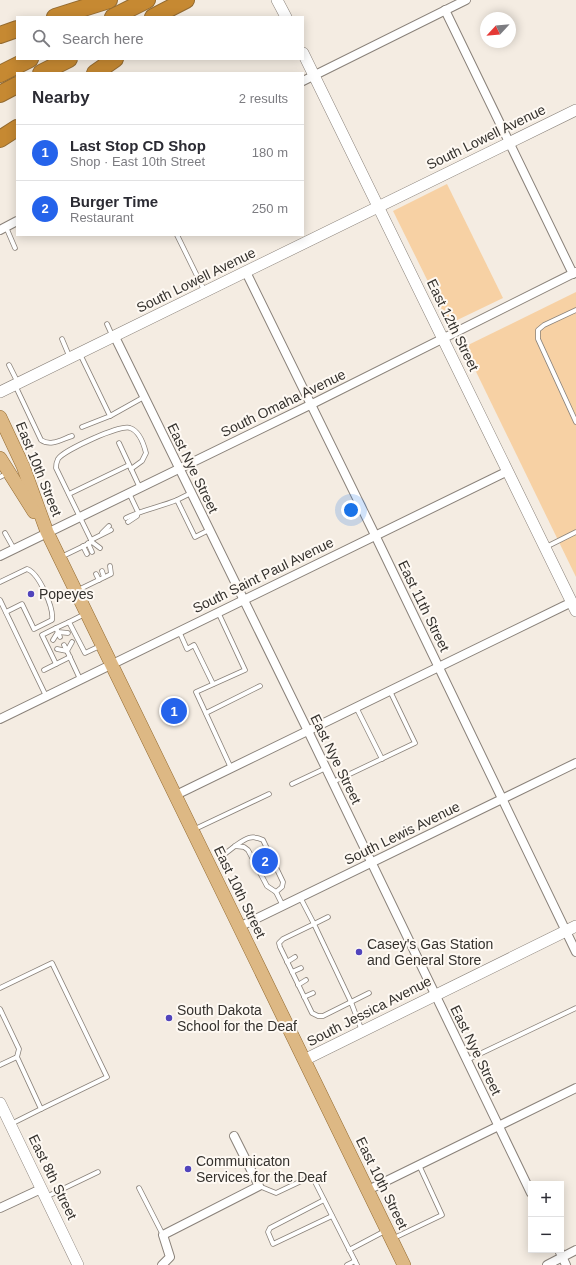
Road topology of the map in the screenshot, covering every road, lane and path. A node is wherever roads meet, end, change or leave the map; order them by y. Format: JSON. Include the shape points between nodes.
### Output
{"nodes":[{"id":1,"x":109,"y":0,"type":"edge"},
{"id":2,"x":147,"y":0,"type":"edge"},
{"id":3,"x":186,"y":0,"type":"edge"},
{"id":4,"x":200,"y":0,"type":"edge"},
{"id":5,"x":277,"y":0,"type":"edge"},
{"id":6,"x":466,"y":0,"type":"edge"},
{"id":7,"x":445,"y":10,"type":"junction"},
{"id":8,"x":58,"y":16,"type":"edge"},
{"id":9,"x":115,"y":16,"type":"edge"},
{"id":10,"x":155,"y":16,"type":"edge"},
{"id":11,"x":176,"y":16,"type":"edge"},
{"id":12,"x":285,"y":16,"type":"edge"},
{"id":13,"x":16,"y":29,"type":"edge"},
{"id":14,"x":0,"y":35,"type":"edge"},
{"id":15,"x":304,"y":55,"type":"edge"},
{"id":16,"x":28,"y":60,"type":"edge"},
{"id":17,"x":67,"y":60,"type":"edge"},
{"id":18,"x":114,"y":60,"type":"edge"},
{"id":19,"x":43,"y":72,"type":"edge"},
{"id":20,"x":96,"y":72,"type":"edge"},
{"id":21,"x":0,"y":74,"type":"edge"},
{"id":22,"x":314,"y":76,"type":"junction"},
{"id":23,"x":304,"y":81,"type":"edge"},
{"id":24,"x":16,"y":86,"type":"edge"},
{"id":25,"x":0,"y":94,"type":"edge"},
{"id":26,"x":576,"y":110,"type":"edge"},
{"id":27,"x":16,"y":129,"type":"edge"},
{"id":28,"x":0,"y":139,"type":"edge"},
{"id":29,"x":509,"y":142,"type":"junction"},
{"id":30,"x":378,"y":207,"type":"junction"},
{"id":31,"x":16,"y":222,"type":"edge"},
{"id":32,"x":3,"y":228,"type":"edge"},
{"id":33,"x":177,"y":236,"type":"edge"},
{"id":34,"x":15,"y":248,"type":"dead end"},
{"id":35,"x":246,"y":272,"type":"junction"},
{"id":36,"x":575,"y":273,"type":"edge"},
{"id":37,"x":205,"y":292,"type":"junction"},
{"id":38,"x":576,"y":310,"type":"edge"},
{"id":39,"x":107,"y":324,"type":"dead end"},
{"id":40,"x":114,"y":337,"type":"junction"},
{"id":41,"x":442,"y":338,"type":"junction"},
{"id":42,"x":62,"y":340,"type":"dead end"},
{"id":43,"x":75,"y":356,"type":"junction"},
{"id":44,"x":9,"y":365,"type":"dead end"},
{"id":45,"x":17,"y":384,"type":"junction"},
{"id":46,"x":0,"y":392,"type":"edge"},
{"id":47,"x":144,"y":397,"type":"junction"},
{"id":48,"x":310,"y":405,"type":"junction"},
{"id":49,"x":110,"y":416,"type":"junction"},
{"id":50,"x":0,"y":417,"type":"edge"},
{"id":51,"x":576,"y":421,"type":"edge"},
{"id":52,"x":83,"y":429,"type":"dead end"},
{"id":53,"x":71,"y":434,"type":"dead end"},
{"id":54,"x":119,"y":444,"type":"dead end"},
{"id":55,"x":0,"y":458,"type":"edge"},
{"id":56,"x":130,"y":467,"type":"junction"},
{"id":57,"x":179,"y":468,"type":"junction"},
{"id":58,"x":508,"y":471,"type":"junction"},
{"id":59,"x":4,"y":475,"type":"edge"},
{"id":60,"x":140,"y":488,"type":"junction"},
{"id":61,"x":129,"y":493,"type":"junction"},
{"id":62,"x":191,"y":493,"type":"junction"},
{"id":63,"x":69,"y":494,"type":"junction"},
{"id":64,"x":177,"y":500,"type":"junction"},
{"id":65,"x":138,"y":512,"type":"junction"},
{"id":66,"x":80,"y":517,"type":"junction"},
{"id":67,"x":127,"y":520,"type":"dead end"},
{"id":68,"x":110,"y":528,"type":"dead end"},
{"id":69,"x":209,"y":530,"type":"junction"},
{"id":70,"x":47,"y":532,"type":"junction"},
{"id":71,"x":576,"y":532,"type":"edge"},
{"id":72,"x":5,"y":533,"type":"dead end"},
{"id":73,"x":375,"y":535,"type":"junction"},
{"id":74,"x":90,"y":542,"type":"junction"},
{"id":75,"x":83,"y":546,"type":"junction"},
{"id":76,"x":100,"y":548,"type":"dead end"},
{"id":77,"x":545,"y":548,"type":"junction"},
{"id":78,"x":14,"y":549,"type":"junction"},
{"id":79,"x":92,"y":552,"type":"dead end"},
{"id":80,"x":86,"y":554,"type":"dead end"},
{"id":81,"x":0,"y":556,"type":"edge"},
{"id":82,"x":60,"y":557,"type":"junction"},
{"id":83,"x":110,"y":566,"type":"dead end"},
{"id":84,"x":102,"y":571,"type":"dead end"},
{"id":85,"x":96,"y":574,"type":"dead end"},
{"id":86,"x":104,"y":577,"type":"junction"},
{"id":87,"x":99,"y":580,"type":"junction"},
{"id":88,"x":0,"y":582,"type":"edge"},
{"id":89,"x":76,"y":591,"type":"junction"},
{"id":90,"x":243,"y":599,"type":"junction"},
{"id":91,"x":0,"y":600,"type":"edge"},
{"id":92,"x":574,"y":607,"type":"edge"},
{"id":93,"x":6,"y":612,"type":"junction"},
{"id":94,"x":218,"y":612,"type":"junction"},
{"id":95,"x":87,"y":613,"type":"junction"},
{"id":96,"x":69,"y":622,"type":"junction"},
{"id":97,"x":57,"y":630,"type":"junction"},
{"id":98,"x":179,"y":631,"type":"junction"},
{"id":99,"x":68,"y":633,"type":"dead end"},
{"id":100,"x":60,"y":637,"type":"dead end"},
{"id":101,"x":53,"y":640,"type":"dead end"},
{"id":102,"x":72,"y":642,"type":"dead end"},
{"id":103,"x":102,"y":644,"type":"junction"},
{"id":104,"x":64,"y":645,"type":"dead end"},
{"id":105,"x":57,"y":649,"type":"dead end"},
{"id":106,"x":67,"y":651,"type":"junction"},
{"id":107,"x":70,"y":657,"type":"junction"},
{"id":108,"x":56,"y":664,"type":"junction"},
{"id":109,"x":112,"y":664,"type":"junction"},
{"id":110,"x":439,"y":667,"type":"junction"},
{"id":111,"x":44,"y":670,"type":"dead end"},
{"id":112,"x":80,"y":679,"type":"junction"},
{"id":113,"x":213,"y":684,"type":"junction"},
{"id":114,"x":260,"y":686,"type":"dead end"},
{"id":115,"x":390,"y":691,"type":"junction"},
{"id":116,"x":46,"y":696,"type":"junction"},
{"id":117,"x":356,"y":707,"type":"junction"},
{"id":118,"x":206,"y":713,"type":"junction"},
{"id":119,"x":0,"y":719,"type":"edge"},
{"id":120,"x":308,"y":731,"type":"junction"},
{"id":121,"x":382,"y":759,"type":"junction"},
{"id":122,"x":576,"y":763,"type":"edge"},
{"id":123,"x":232,"y":768,"type":"junction"},
{"id":124,"x":326,"y":768,"type":"junction"},
{"id":125,"x":333,"y":782,"type":"junction"},
{"id":126,"x":292,"y":784,"type":"dead end"},
{"id":127,"x":269,"y":794,"type":"dead end"},
{"id":128,"x":176,"y":795,"type":"junction"},
{"id":129,"x":502,"y":799,"type":"junction"},
{"id":130,"x":193,"y":830,"type":"junction"},
{"id":131,"x":235,"y":846,"type":"junction"},
{"id":132,"x":226,"y":853,"type":"dead end"},
{"id":133,"x":371,"y":862,"type":"junction"},
{"id":134,"x":276,"y":892,"type":"junction"},
{"id":135,"x":300,"y":897,"type":"junction"},
{"id":136,"x":283,"y":906,"type":"junction"},
{"id":137,"x":328,"y":917,"type":"dead end"},
{"id":138,"x":314,"y":924,"type":"junction"},
{"id":139,"x":239,"y":927,"type":"junction"},
{"id":140,"x":571,"y":928,"type":"edge"},
{"id":141,"x":576,"y":952,"type":"edge"},
{"id":142,"x":295,"y":957,"type":"dead end"},
{"id":143,"x":287,"y":962,"type":"junction"},
{"id":144,"x":300,"y":968,"type":"dead end"},
{"id":145,"x":292,"y":972,"type":"junction"},
{"id":146,"x":306,"y":980,"type":"dead end"},
{"id":147,"x":298,"y":985,"type":"junction"},
{"id":148,"x":0,"y":988,"type":"edge"},
{"id":149,"x":313,"y":993,"type":"dead end"},
{"id":150,"x":369,"y":993,"type":"dead end"},
{"id":151,"x":435,"y":994,"type":"junction"},
{"id":152,"x":304,"y":997,"type":"junction"},
{"id":153,"x":351,"y":1002,"type":"junction"},
{"id":154,"x":576,"y":1008,"type":"edge"},
{"id":155,"x":0,"y":1009,"type":"edge"},
{"id":156,"x":362,"y":1031,"type":"junction"},
{"id":157,"x":17,"y":1057,"type":"junction"},
{"id":158,"x":304,"y":1060,"type":"junction"},
{"id":159,"x":467,"y":1060,"type":"junction"},
{"id":160,"x":0,"y":1065,"type":"edge"},
{"id":161,"x":576,"y":1088,"type":"edge"},
{"id":162,"x":0,"y":1103,"type":"edge"},
{"id":163,"x":41,"y":1109,"type":"junction"},
{"id":164,"x":10,"y":1125,"type":"junction"},
{"id":165,"x":498,"y":1126,"type":"junction"},
{"id":166,"x":234,"y":1136,"type":"dead end"},
{"id":167,"x":418,"y":1165,"type":"junction"},
{"id":168,"x":98,"y":1172,"type":"dead end"},
{"id":169,"x":258,"y":1186,"type":"junction"},
{"id":170,"x":528,"y":1187,"type":"edge"},
{"id":171,"x":139,"y":1188,"type":"dead end"},
{"id":172,"x":368,"y":1190,"type":"junction"},
{"id":173,"x":43,"y":1193,"type":"junction"},
{"id":174,"x":324,"y":1200,"type":"junction"},
{"id":175,"x":0,"y":1208,"type":"edge"},
{"id":176,"x":332,"y":1216,"type":"junction"},
{"id":177,"x":163,"y":1235,"type":"junction"},
{"id":178,"x":390,"y":1235,"type":"junction"},
{"id":179,"x":349,"y":1250,"type":"junction"},
{"id":180,"x":576,"y":1250,"type":"edge"},
{"id":181,"x":562,"y":1257,"type":"edge"},
{"id":182,"x":356,"y":1263,"type":"edge"},
{"id":183,"x":78,"y":1265,"type":"edge"},
{"id":184,"x":162,"y":1265,"type":"edge"},
{"id":185,"x":347,"y":1265,"type":"edge"},
{"id":186,"x":404,"y":1265,"type":"edge"},
{"id":187,"x":547,"y":1265,"type":"edge"}],
"edges":[{"from":1,"to":8,"type":"highway"},
{"from":2,"to":9,"type":"highway"},
{"from":3,"to":10,"type":"highway"},
{"from":4,"to":11,"type":"highway"},
{"from":5,"to":12,"type":"street"},
{"from":6,"to":7,"type":"street"},
{"from":7,"to":22,"type":"street"},
{"from":7,"to":29,"type":"street"},
{"from":13,"to":14,"type":"highway"},
{"from":15,"to":22,"type":"street","name":"East 12th Street"},
{"from":16,"to":21,"type":"highway"},
{"from":17,"to":19,"type":"highway"},
{"from":18,"to":20,"type":"highway"},
{"from":22,"to":23,"type":"street"},
{"from":22,"to":30,"type":"street","name":"East 12th Street"},
{"from":24,"to":25,"type":"highway"},
{"from":26,"to":29,"type":"street","name":"South Lowell Avenue"},
{"from":27,"to":28,"type":"highway"},
{"from":29,"to":30,"type":"street","name":"South Lowell Avenue"},
{"from":29,"to":36,"type":"street"},
{"from":30,"to":35,"type":"street","name":"South Lowell Avenue"},
{"from":30,"to":41,"type":"street","name":"East 12th Street"},
{"from":31,"to":32,"type":"street"},
{"from":32,"to":34,"type":"lane"},
{"from":33,"to":37,"type":"lane"},
{"from":35,"to":37,"type":"street","name":"South Lowell Avenue"},
{"from":35,"to":48,"type":"street","name":"East 11th Street"},
{"from":36,"to":41,"type":"street","name":"South Omaha Avenue"},
{"from":37,"to":40,"type":"street","name":"South Lowell Avenue"},
{"from":38,"to":51,"type":"lane","via":[[544,325],[538,330],[538,339]]},
{"from":39,"to":40,"type":"lane"},
{"from":40,"to":43,"type":"street","name":"South Lowell Avenue"},
{"from":40,"to":47,"type":"street","name":"East Nye Street"},
{"from":41,"to":48,"type":"street","name":"South Omaha Avenue"},
{"from":41,"to":58,"type":"street","name":"East 12th Street"},
{"from":42,"to":43,"type":"lane"},
{"from":43,"to":45,"type":"street","name":"South Lowell Avenue"},
{"from":43,"to":49,"type":"lane"},
{"from":44,"to":45,"type":"lane"},
{"from":45,"to":46,"type":"street","name":"South Lowell Avenue"},
{"from":45,"to":53,"type":"lane","via":[[41,440],[53,443]]},
{"from":47,"to":49,"type":"lane"},
{"from":47,"to":57,"type":"street","name":"East Nye Street"},
{"from":48,"to":57,"type":"street","name":"South Omaha Avenue"},
{"from":48,"to":73,"type":"street","name":"East 11th Street"},
{"from":49,"to":52,"type":"lane"},
{"from":50,"to":70,"type":"main road","name":"East 10th Street","via":[[23,466]]},
{"from":54,"to":56,"type":"lane"},
{"from":55,"to":59,"type":"main road","name":"East 10th Street"},
{"from":56,"to":60,"type":"lane"},
{"from":56,"to":63,"type":"lane"},
{"from":56,"to":63,"type":"lane","via":[[142,461],[146,453],[138,435],[131,428],[123,426],[65,453],[58,459],[56,468]]},
{"from":57,"to":60,"type":"street","name":"South Omaha Avenue"},
{"from":57,"to":62,"type":"street","name":"East Nye Street"},
{"from":58,"to":73,"type":"street","name":"South Saint Paul Avenue"},
{"from":58,"to":77,"type":"street","name":"East 12th Street"},
{"from":59,"to":70,"type":"main road","name":"East 10th Street"},
{"from":60,"to":61,"type":"street","name":"South Omaha Avenue"},
{"from":61,"to":65,"type":"lane"},
{"from":61,"to":66,"type":"street","name":"South Omaha Avenue"},
{"from":62,"to":64,"type":"lane"},
{"from":62,"to":69,"type":"street","name":"East Nye Street"},
{"from":63,"to":66,"type":"lane"},
{"from":64,"to":65,"type":"lane"},
{"from":64,"to":69,"type":"lane","via":[[195,537]]},
{"from":65,"to":67,"type":"lane","via":[[137,516]]},
{"from":66,"to":70,"type":"street","name":"South Omaha Avenue"},
{"from":66,"to":74,"type":"lane"},
{"from":68,"to":74,"type":"lane"},
{"from":69,"to":90,"type":"street","name":"East Nye Street"},
{"from":70,"to":78,"type":"street","name":"South Omaha Avenue"},
{"from":70,"to":82,"type":"main road","name":"East 10th Street"},
{"from":71,"to":77,"type":"lane"},
{"from":72,"to":78,"type":"lane"},
{"from":73,"to":90,"type":"street","name":"South Saint Paul Avenue"},
{"from":73,"to":110,"type":"street","name":"East 11th Street"},
{"from":74,"to":75,"type":"lane"},
{"from":74,"to":76,"type":"lane"},
{"from":74,"to":79,"type":"lane"},
{"from":75,"to":80,"type":"lane"},
{"from":75,"to":82,"type":"lane"},
{"from":77,"to":92,"type":"street","name":"East 12th Street"},
{"from":78,"to":81,"type":"street","name":"South Omaha Avenue"},
{"from":82,"to":89,"type":"main road","name":"East 10th Street"},
{"from":83,"to":86,"type":"lane","via":[[111,574]]},
{"from":84,"to":86,"type":"lane"},
{"from":85,"to":87,"type":"lane"},
{"from":86,"to":87,"type":"lane"},
{"from":87,"to":89,"type":"lane"},
{"from":88,"to":93,"type":"lane","via":[[27,569],[32,571],[53,612],[52,620],[34,629],[22,604]]},
{"from":89,"to":95,"type":"main road","name":"East 10th Street"},
{"from":90,"to":94,"type":"street","name":"South Saint Paul Avenue"},
{"from":90,"to":120,"type":"street","name":"East Nye Street"},
{"from":91,"to":93,"type":"lane"},
{"from":92,"to":110,"type":"street"},
{"from":93,"to":116,"type":"lane"},
{"from":94,"to":98,"type":"street","name":"South Saint Paul Avenue"},
{"from":94,"to":113,"type":"lane","via":[[245,670]]},
{"from":95,"to":96,"type":"lane"},
{"from":95,"to":103,"type":"main road","name":"East 10th Street"},
{"from":96,"to":97,"type":"lane"},
{"from":96,"to":103,"type":"lane","via":[[85,653]]},
{"from":97,"to":99,"type":"lane"},
{"from":97,"to":100,"type":"lane"},
{"from":97,"to":101,"type":"lane"},
{"from":97,"to":108,"type":"lane","via":[[42,635]]},
{"from":98,"to":109,"type":"street","name":"South Saint Paul Avenue"},
{"from":98,"to":113,"type":"lane","via":[[187,649],[194,645]]},
{"from":102,"to":106,"type":"lane"},
{"from":103,"to":109,"type":"main road","name":"East 10th Street"},
{"from":104,"to":106,"type":"lane"},
{"from":105,"to":106,"type":"lane"},
{"from":106,"to":107,"type":"lane"},
{"from":107,"to":108,"type":"lane"},
{"from":107,"to":112,"type":"lane"},
{"from":108,"to":111,"type":"lane"},
{"from":109,"to":112,"type":"street","name":"South Saint Paul Avenue"},
{"from":109,"to":128,"type":"main road","name":"East 10th Street"},
{"from":110,"to":115,"type":"street"},
{"from":110,"to":129,"type":"street","name":"East 11th Street"},
{"from":112,"to":116,"type":"street","name":"South Saint Paul Avenue"},
{"from":113,"to":118,"type":"lane","via":[[196,692]]},
{"from":114,"to":118,"type":"lane"},
{"from":115,"to":117,"type":"street"},
{"from":115,"to":121,"type":"lane","via":[[415,743]]},
{"from":116,"to":119,"type":"street","name":"South Saint Paul Avenue"},
{"from":117,"to":120,"type":"street"},
{"from":117,"to":121,"type":"lane"},
{"from":118,"to":123,"type":"lane"},
{"from":120,"to":123,"type":"street"},
{"from":120,"to":124,"type":"street","name":"East Nye Street"},
{"from":121,"to":125,"type":"lane"},
{"from":122,"to":129,"type":"street","name":"South Lewis Avenue"},
{"from":123,"to":128,"type":"street"},
{"from":124,"to":125,"type":"street","name":"East Nye Street"},
{"from":124,"to":126,"type":"lane"},
{"from":125,"to":133,"type":"street","name":"East Nye Street"},
{"from":127,"to":130,"type":"lane"},
{"from":128,"to":130,"type":"main road","name":"East 10th Street"},
{"from":129,"to":133,"type":"street","name":"South Lewis Avenue"},
{"from":129,"to":140,"type":"street","name":"East 11th Street"},
{"from":130,"to":139,"type":"main road","name":"East 10th Street"},
{"from":131,"to":132,"type":"lane"},
{"from":131,"to":134,"type":"lane","via":[[248,850],[267,886]]},
{"from":131,"to":134,"type":"lane","via":[[250,837],[263,840],[283,882],[282,887]]},
{"from":133,"to":135,"type":"street","name":"South Lewis Avenue"},
{"from":133,"to":151,"type":"street","name":"East Nye Street"},
{"from":134,"to":136,"type":"lane"},
{"from":135,"to":136,"type":"street","name":"South Lewis Avenue"},
{"from":135,"to":138,"type":"lane"},
{"from":136,"to":139,"type":"street","name":"South Lewis Avenue"},
{"from":137,"to":138,"type":"lane"},
{"from":138,"to":143,"type":"lane","via":[[279,943]]},
{"from":138,"to":153,"type":"lane","via":[[321,945]]},
{"from":139,"to":158,"type":"main road","name":"East 10th Street"},
{"from":140,"to":141,"type":"street","name":"East 11th Street"},
{"from":140,"to":151,"type":"street","name":"South Jessica Avenue"},
{"from":142,"to":143,"type":"lane"},
{"from":143,"to":145,"type":"lane"},
{"from":144,"to":145,"type":"lane"},
{"from":145,"to":147,"type":"lane"},
{"from":146,"to":147,"type":"lane"},
{"from":147,"to":152,"type":"lane"},
{"from":148,"to":163,"type":"lane","via":[[52,963],[107,1078]]},
{"from":149,"to":152,"type":"lane"},
{"from":150,"to":153,"type":"lane"},
{"from":151,"to":156,"type":"street","name":"South Jessica Avenue"},
{"from":151,"to":159,"type":"street","name":"East Nye Street"},
{"from":152,"to":153,"type":"lane","via":[[312,1013],[318,1016]]},
{"from":153,"to":156,"type":"lane"},
{"from":154,"to":159,"type":"lane"},
{"from":155,"to":157,"type":"lane","via":[[19,1049]]},
{"from":156,"to":158,"type":"street","name":"South Jessica Avenue"},
{"from":157,"to":160,"type":"lane"},
{"from":157,"to":163,"type":"lane"},
{"from":158,"to":172,"type":"main road","name":"East 10th Street"},
{"from":159,"to":165,"type":"street","name":"East Nye Street"},
{"from":161,"to":165,"type":"street"},
{"from":162,"to":164,"type":"street","name":"East 8th Street"},
{"from":163,"to":164,"type":"lane"},
{"from":164,"to":173,"type":"street","name":"East 8th Street"},
{"from":165,"to":167,"type":"street"},
{"from":165,"to":170,"type":"street","name":"East Nye Street"},
{"from":166,"to":169,"type":"street"},
{"from":167,"to":172,"type":"street"},
{"from":167,"to":178,"type":"lane","via":[[442,1214]]},
{"from":168,"to":173,"type":"lane"},
{"from":169,"to":174,"type":"lane","via":[[276,1193],[312,1176]]},
{"from":169,"to":177,"type":"street"},
{"from":171,"to":177,"type":"lane"},
{"from":172,"to":178,"type":"main road","name":"East 10th Street"},
{"from":173,"to":175,"type":"street"},
{"from":173,"to":183,"type":"street","name":"East 8th Street"},
{"from":174,"to":176,"type":"lane"},
{"from":174,"to":176,"type":"lane","via":[[270,1228],[268,1232],[273,1244]]},
{"from":176,"to":179,"type":"lane"},
{"from":177,"to":184,"type":"street","via":[[170,1257]]},
{"from":178,"to":179,"type":"lane"},
{"from":178,"to":186,"type":"main road","name":"East 10th Street"},
{"from":179,"to":182,"type":"lane"},
{"from":180,"to":181,"type":"street"},
{"from":181,"to":187,"type":"street"},
{"from":182,"to":185,"type":"lane"}]}
